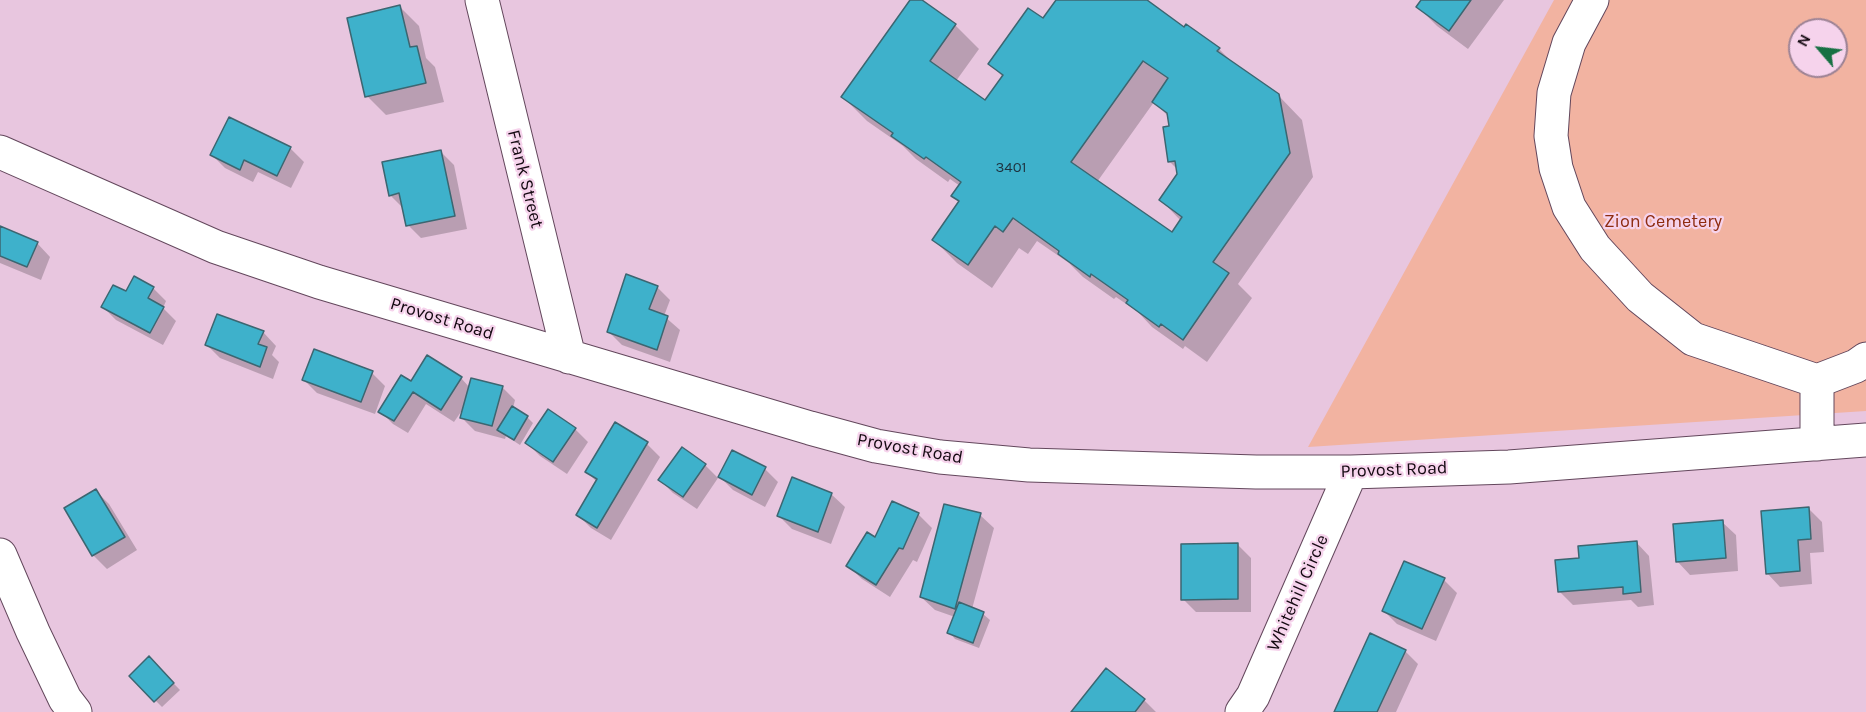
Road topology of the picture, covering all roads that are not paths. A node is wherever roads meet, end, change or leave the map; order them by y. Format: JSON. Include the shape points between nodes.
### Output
{"nodes":[{"id":1,"x":482,"y":0,"type":"edge"},
{"id":2,"x":1592,"y":0,"type":"edge"},
{"id":3,"x":0,"y":152,"type":"edge"},
{"id":4,"x":569,"y":357,"type":"junction"},
{"id":5,"x":1863,"y":363,"type":"edge"},
{"id":6,"x":1817,"y":381,"type":"junction"},
{"id":7,"x":1866,"y":440,"type":"edge"},
{"id":8,"x":1817,"y":444,"type":"junction"},
{"id":9,"x":1351,"y":472,"type":"junction"},
{"id":10,"x":0,"y":555,"type":"edge"},
{"id":11,"x":75,"y":712,"type":"edge"},
{"id":12,"x":1242,"y":712,"type":"edge"}],
"edges":[{"from":1,"to":4,"type":"street","name":"Frank Street"},
{"from":2,"to":6,"type":"street","via":[[1569,43],[1554,93],[1551,136],[1556,168],[1569,207],[1595,248],[1640,297],[1693,339]]},
{"from":3,"to":4,"type":"street","name":"Provost Road","via":[[216,247]]},
{"from":4,"to":9,"type":"street","name":"Provost Road","via":[[876,446],[940,457],[1029,465]]},
{"from":5,"to":6,"type":"street"},
{"from":6,"to":8,"type":"street"},
{"from":7,"to":8,"type":"street","name":"Provost Road"},
{"from":8,"to":9,"type":"street","name":"Provost Road","via":[[1509,467]]},
{"from":9,"to":12,"type":"street","name":"Whitehill Circle","via":[[1253,696]]},
{"from":10,"to":11,"type":"street","via":[[33,632]]}]}
